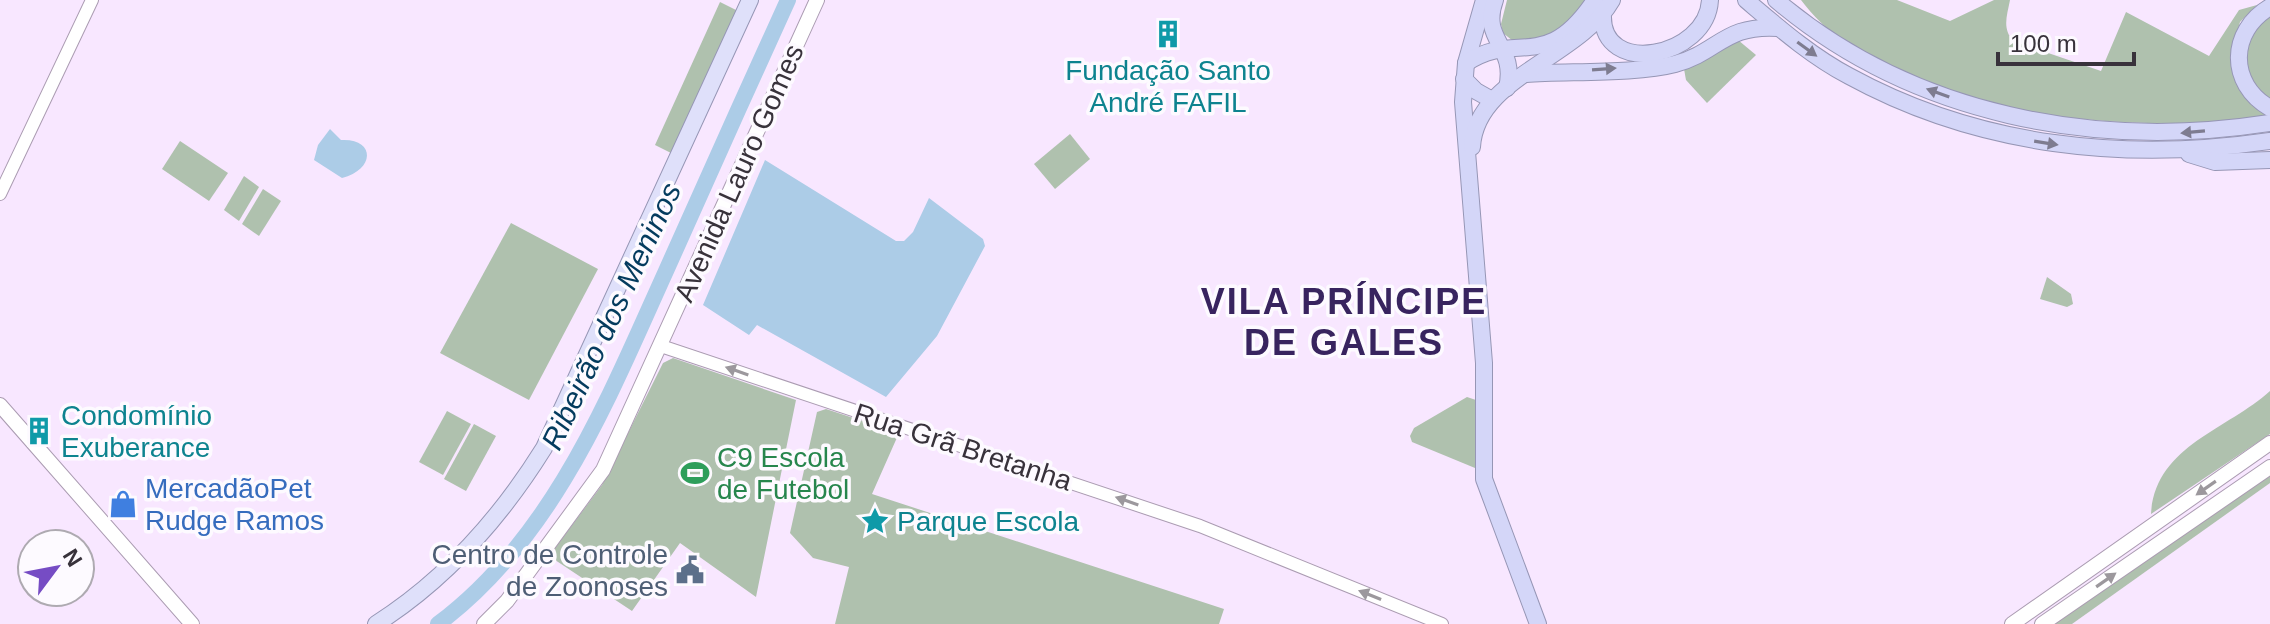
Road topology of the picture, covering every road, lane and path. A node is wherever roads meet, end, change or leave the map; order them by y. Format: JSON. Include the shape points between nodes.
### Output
{"nodes":[{"id":1,"x":92,"y":0,"type":"edge"},
{"id":2,"x":750,"y":0,"type":"edge"},
{"id":3,"x":761,"y":0,"type":"edge"},
{"id":4,"x":817,"y":0,"type":"edge"},
{"id":5,"x":1484,"y":0,"type":"edge"},
{"id":6,"x":1495,"y":0,"type":"edge"},
{"id":7,"x":1710,"y":0,"type":"edge"},
{"id":8,"x":1746,"y":0,"type":"edge"},
{"id":9,"x":1776,"y":0,"type":"edge"},
{"id":10,"x":1791,"y":0,"type":"edge"},
{"id":11,"x":1605,"y":4,"type":"edge"},
{"id":12,"x":2270,"y":7,"type":"edge"},
{"id":13,"x":1805,"y":23,"type":"junction"},
{"id":14,"x":1779,"y":28,"type":"junction"},
{"id":15,"x":1505,"y":51,"type":"junction"},
{"id":16,"x":1465,"y":71,"type":"junction"},
{"id":17,"x":1526,"y":74,"type":"junction"},
{"id":18,"x":1507,"y":88,"type":"junction"},
{"id":19,"x":1492,"y":100,"type":"junction"},
{"id":20,"x":2270,"y":108,"type":"edge"},
{"id":21,"x":2270,"y":123,"type":"edge"},
{"id":22,"x":2270,"y":141,"type":"edge"},
{"id":23,"x":2180,"y":151,"type":"junction"},
{"id":24,"x":2270,"y":160,"type":"edge"},
{"id":25,"x":1470,"y":172,"type":"junction"},
{"id":26,"x":0,"y":194,"type":"edge"},
{"id":27,"x":661,"y":346,"type":"junction"},
{"id":28,"x":1484,"y":363,"type":"junction"},
{"id":29,"x":0,"y":405,"type":"edge"},
{"id":30,"x":2270,"y":443,"type":"edge"},
{"id":31,"x":2270,"y":467,"type":"edge"},
{"id":32,"x":192,"y":624,"type":"edge"},
{"id":33,"x":376,"y":624,"type":"edge"},
{"id":34,"x":394,"y":624,"type":"edge"},
{"id":35,"x":484,"y":624,"type":"edge"},
{"id":36,"x":1442,"y":624,"type":"edge"},
{"id":37,"x":1538,"y":624,"type":"edge"},
{"id":38,"x":1549,"y":624,"type":"edge"},
{"id":39,"x":2012,"y":624,"type":"edge"},
{"id":40,"x":2042,"y":624,"type":"edge"}],
"edges":[{"from":1,"to":26,"type":"street"},
{"from":2,"to":33,"type":"main road","via":[[544,448],[464,551],[419,594]]},
{"from":3,"to":34,"type":"main road","name":"Avenida Lauro Gomes","via":[[551,455],[471,558]]},
{"from":4,"to":27,"type":"main road","name":"Avenida Lauro Gomes"},
{"from":5,"to":16,"type":"highway"},
{"from":6,"to":15,"type":"highway","via":[[1491,27]]},
{"from":7,"to":11,"type":"highway","via":[[1695,36],[1676,48],[1625,52],[1605,35]]},
{"from":8,"to":14,"type":"highway"},
{"from":9,"to":13,"type":"highway"},
{"from":10,"to":13,"type":"highway"},
{"from":11,"to":15,"type":"highway","via":[[1551,43]]},
{"from":11,"to":17,"type":"highway","via":[[1580,37]]},
{"from":12,"to":20,"type":"highway","via":[[2250,23],[2238,60],[2251,92]]},
{"from":21,"to":13,"type":"highway","one_way":true,"via":[[2135,133],[2012,117],[1913,85]]},
{"from":17,"to":14,"type":"highway","one_way":true,"via":[[1677,64],[1733,32]]},
{"from":14,"to":23,"type":"highway","one_way":true,"via":[[1847,76],[1917,109],[2054,145]]},
{"from":15,"to":16,"type":"highway","via":[[1483,54]]},
{"from":15,"to":18,"type":"highway","via":[[1511,71]]},
{"from":16,"to":19,"type":"highway","via":[[1476,91]]},
{"from":16,"to":25,"type":"highway","via":[[1463,116]]},
{"from":17,"to":18,"type":"highway"},
{"from":18,"to":19,"type":"highway"},
{"from":19,"to":25,"type":"highway","via":[[1473,130]]},
{"from":22,"to":23,"type":"highway"},
{"from":23,"to":24,"type":"highway","via":[[2215,162]]},
{"from":25,"to":28,"type":"highway"},
{"from":27,"to":35,"type":"main road","name":"Avenida Lauro Gomes","via":[[603,470],[507,601]]},
{"from":36,"to":27,"type":"street","name":"Rua Grã Bretanha","one_way":true,"via":[[1230,537]]},
{"from":28,"to":37,"type":"highway","via":[[1484,479]]},
{"from":28,"to":38,"type":"highway","via":[[1493,485]]},
{"from":29,"to":32,"type":"main road"},
{"from":30,"to":39,"type":"main road","one_way":true},
{"from":40,"to":31,"type":"main road","one_way":true}]}
